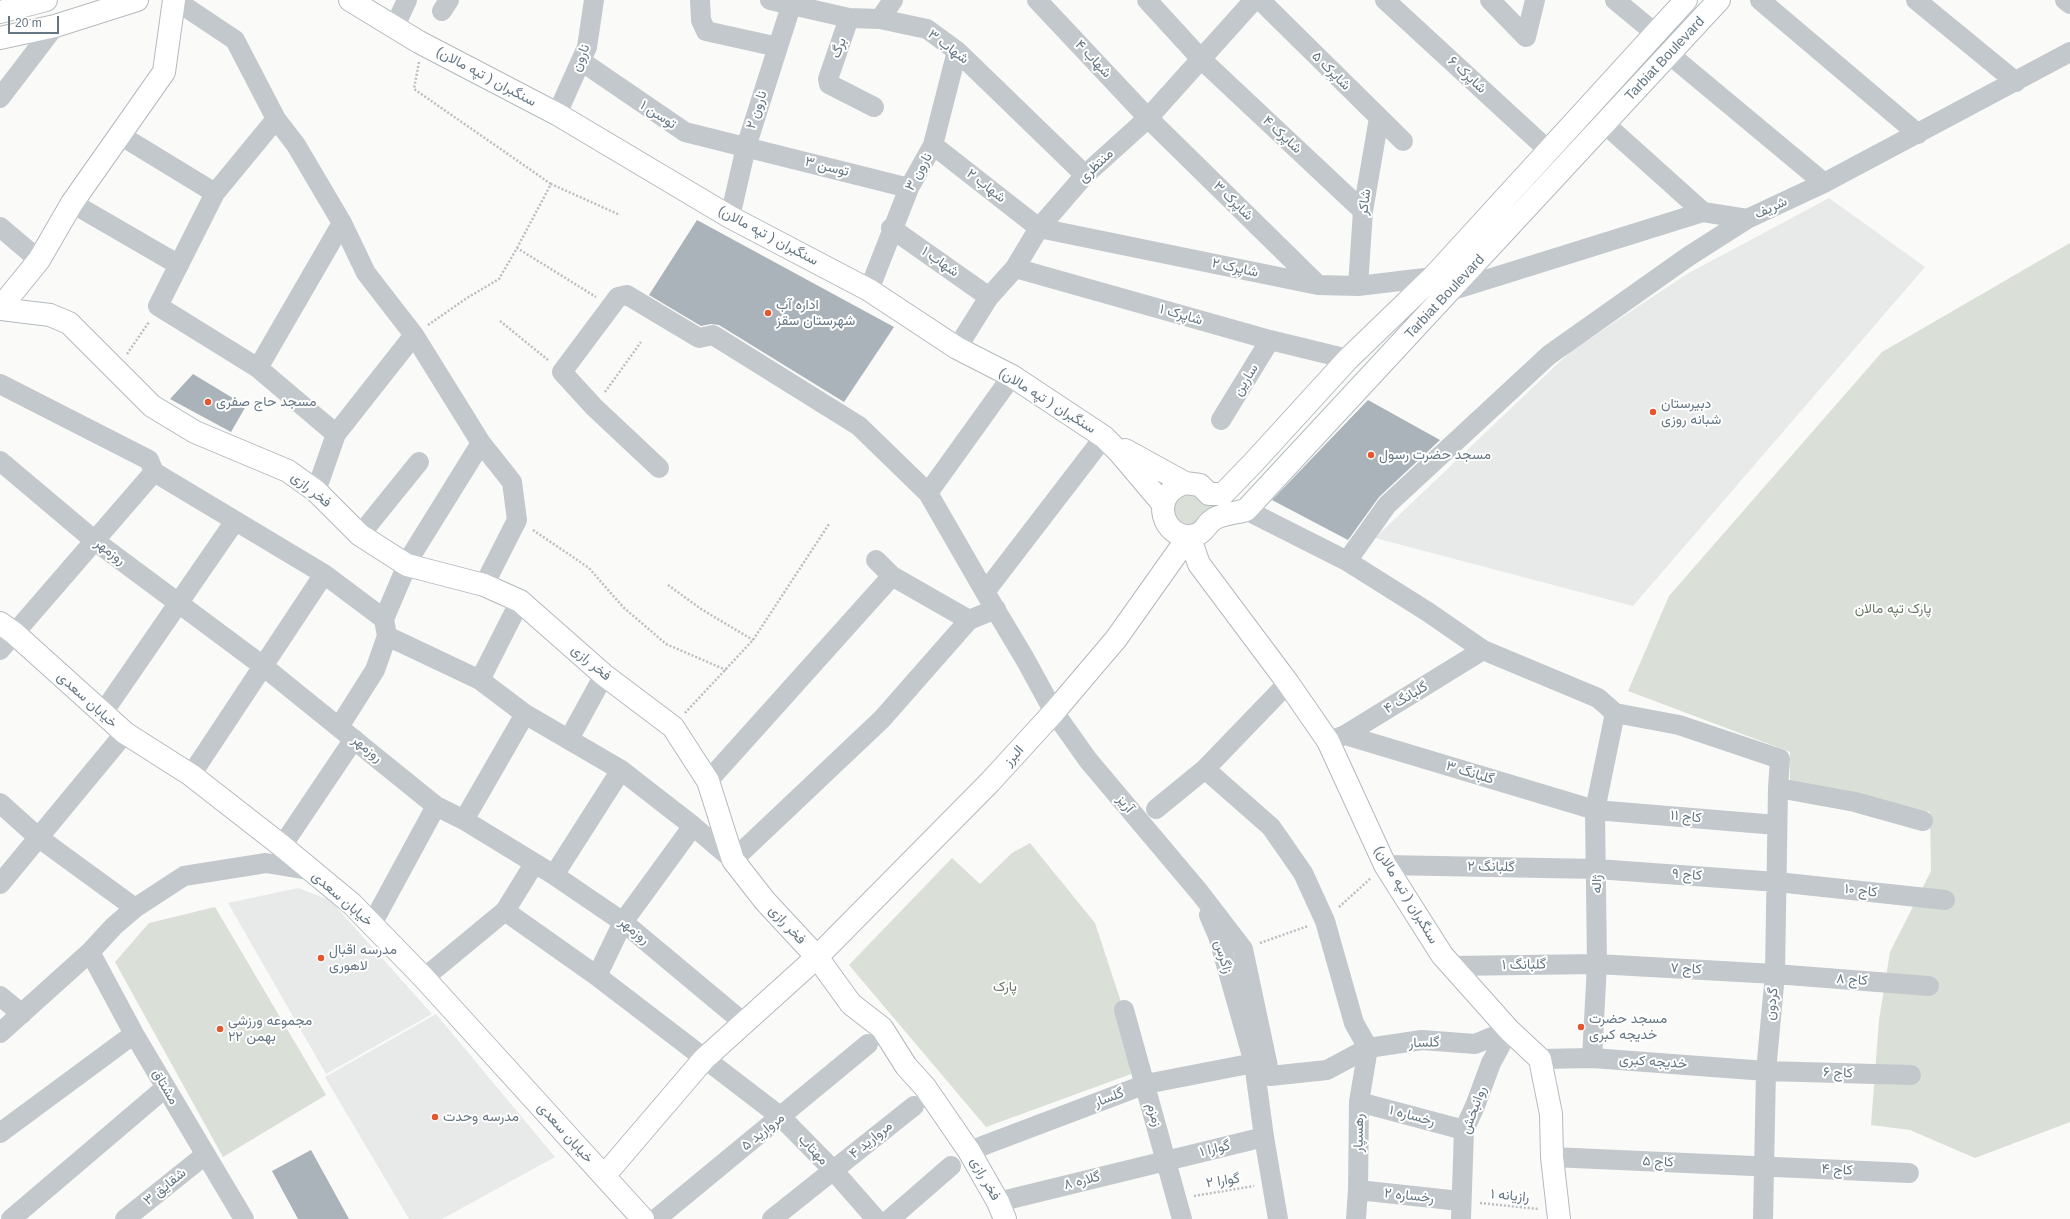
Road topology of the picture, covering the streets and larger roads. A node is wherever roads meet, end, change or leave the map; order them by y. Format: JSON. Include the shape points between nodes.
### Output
{"nodes":[{"id":1,"x":46,"y":0,"type":"edge"},
{"id":2,"x":137,"y":0,"type":"edge"},
{"id":3,"x":175,"y":0,"type":"edge"},
{"id":4,"x":350,"y":0,"type":"edge"},
{"id":5,"x":407,"y":0,"type":"edge"},
{"id":6,"x":594,"y":0,"type":"edge"},
{"id":7,"x":700,"y":0,"type":"edge"},
{"id":8,"x":770,"y":0,"type":"edge"},
{"id":9,"x":893,"y":0,"type":"edge"},
{"id":10,"x":1037,"y":0,"type":"edge"},
{"id":11,"x":1146,"y":0,"type":"edge"},
{"id":12,"x":1254,"y":0,"type":"edge"},
{"id":13,"x":1260,"y":0,"type":"edge"},
{"id":14,"x":1386,"y":0,"type":"edge"},
{"id":15,"x":1490,"y":0,"type":"edge"},
{"id":16,"x":1535,"y":0,"type":"edge"},
{"id":17,"x":1615,"y":0,"type":"edge"},
{"id":18,"x":1686,"y":0,"type":"edge"},
{"id":19,"x":1719,"y":0,"type":"edge"},
{"id":20,"x":1760,"y":0,"type":"edge"},
{"id":21,"x":1916,"y":0,"type":"edge"},
{"id":22,"x":2066,"y":0,"type":"edge"},
{"id":23,"x":2070,"y":4,"type":"edge"},
{"id":24,"x":791,"y":6,"type":"junction"},
{"id":25,"x":0,"y":12,"type":"edge"},
{"id":26,"x":849,"y":18,"type":"junction"},
{"id":27,"x":880,"y":19,"type":"junction"},
{"id":28,"x":55,"y":26,"type":"junction"},
{"id":29,"x":394,"y":26,"type":"junction"},
{"id":30,"x":1655,"y":33,"type":"junction"},
{"id":31,"x":0,"y":38,"type":"edge"},
{"id":32,"x":778,"y":47,"type":"junction"},
{"id":33,"x":957,"y":51,"type":"junction"},
{"id":34,"x":2070,"y":52,"type":"edge"},
{"id":35,"x":1669,"y":54,"type":"junction"},
{"id":36,"x":1201,"y":59,"type":"junction"},
{"id":37,"x":581,"y":61,"type":"junction"},
{"id":38,"x":2016,"y":82,"type":"junction"},
{"id":39,"x":0,"y":98,"type":"edge"},
{"id":40,"x":874,"y":106,"type":"dead end"},
{"id":41,"x":557,"y":114,"type":"junction"},
{"id":42,"x":1148,"y":118,"type":"junction"},
{"id":43,"x":1379,"y":118,"type":"junction"},
{"id":44,"x":276,"y":119,"type":"junction"},
{"id":45,"x":1605,"y":124,"type":"junction"},
{"id":46,"x":1918,"y":134,"type":"junction"},
{"id":47,"x":120,"y":135,"type":"junction"},
{"id":48,"x":1402,"y":141,"type":"dead end"},
{"id":49,"x":933,"y":145,"type":"junction"},
{"id":50,"x":746,"y":147,"type":"junction"},
{"id":51,"x":1548,"y":150,"type":"junction"},
{"id":52,"x":1085,"y":175,"type":"junction"},
{"id":53,"x":1824,"y":183,"type":"junction"},
{"id":54,"x":909,"y":188,"type":"junction"},
{"id":55,"x":215,"y":193,"type":"junction"},
{"id":56,"x":72,"y":203,"type":"junction"},
{"id":57,"x":1363,"y":211,"type":"junction"},
{"id":58,"x":1703,"y":212,"type":"junction"},
{"id":59,"x":730,"y":217,"type":"junction"},
{"id":60,"x":1748,"y":219,"type":"junction"},
{"id":61,"x":342,"y":223,"type":"junction"},
{"id":62,"x":0,"y":227,"type":"edge"},
{"id":63,"x":892,"y":228,"type":"junction"},
{"id":64,"x":1039,"y":228,"type":"junction"},
{"id":65,"x":39,"y":260,"type":"junction"},
{"id":66,"x":179,"y":265,"type":"junction"},
{"id":67,"x":1015,"y":268,"type":"junction"},
{"id":68,"x":1433,"y":277,"type":"junction"},
{"id":69,"x":1318,"y":285,"type":"junction"},
{"id":70,"x":1358,"y":286,"type":"junction"},
{"id":71,"x":869,"y":290,"type":"junction"},
{"id":72,"x":1450,"y":291,"type":"junction"},
{"id":73,"x":989,"y":297,"type":"junction"},
{"id":74,"x":0,"y":309,"type":"edge"},
{"id":75,"x":414,"y":335,"type":"junction"},
{"id":76,"x":1270,"y":340,"type":"junction"},
{"id":77,"x":957,"y":348,"type":"junction"},
{"id":78,"x":1348,"y":359,"type":"junction"},
{"id":79,"x":258,"y":368,"type":"junction"},
{"id":80,"x":1012,"y":376,"type":"junction"},
{"id":81,"x":0,"y":384,"type":"edge"},
{"id":82,"x":1221,"y":420,"type":"dead end"},
{"id":83,"x":336,"y":434,"type":"junction"},
{"id":84,"x":1104,"y":437,"type":"junction"},
{"id":85,"x":480,"y":442,"type":"junction"},
{"id":86,"x":0,"y":461,"type":"edge"},
{"id":87,"x":419,"y":462,"type":"dead end"},
{"id":88,"x":659,"y":468,"type":"dead end"},
{"id":89,"x":154,"y":472,"type":"junction"},
{"id":90,"x":1185,"y":483,"type":"junction"},
{"id":91,"x":316,"y":491,"type":"junction"},
{"id":92,"x":928,"y":492,"type":"junction"},
{"id":93,"x":1210,"y":494,"type":"junction"},
{"id":94,"x":1163,"y":504,"type":"junction"},
{"id":95,"x":1246,"y":510,"type":"junction"},
{"id":96,"x":1213,"y":519,"type":"junction"},
{"id":97,"x":235,"y":521,"type":"junction"},
{"id":98,"x":360,"y":535,"type":"junction"},
{"id":99,"x":1189,"y":536,"type":"junction"},
{"id":100,"x":95,"y":542,"type":"junction"},
{"id":101,"x":876,"y":560,"type":"dead end"},
{"id":102,"x":1347,"y":561,"type":"junction"},
{"id":103,"x":407,"y":565,"type":"junction"},
{"id":104,"x":324,"y":574,"type":"junction"},
{"id":105,"x":892,"y":576,"type":"junction"},
{"id":106,"x":484,"y":585,"type":"junction"},
{"id":107,"x":985,"y":592,"type":"junction"},
{"id":108,"x":520,"y":601,"type":"junction"},
{"id":109,"x":177,"y":602,"type":"junction"},
{"id":110,"x":996,"y":609,"type":"junction"},
{"id":111,"x":969,"y":620,"type":"junction"},
{"id":112,"x":385,"y":627,"type":"junction"},
{"id":113,"x":7,"y":628,"type":"edge"},
{"id":114,"x":0,"y":650,"type":"edge"},
{"id":115,"x":1483,"y":650,"type":"junction"},
{"id":116,"x":263,"y":666,"type":"junction"},
{"id":117,"x":604,"y":675,"type":"junction"},
{"id":118,"x":480,"y":680,"type":"junction"},
{"id":119,"x":1288,"y":683,"type":"junction"},
{"id":120,"x":1054,"y":712,"type":"junction"},
{"id":121,"x":1615,"y":713,"type":"junction"},
{"id":122,"x":102,"y":714,"type":"junction"},
{"id":123,"x":525,"y":714,"type":"junction"},
{"id":124,"x":125,"y":733,"type":"junction"},
{"id":125,"x":346,"y":733,"type":"junction"},
{"id":126,"x":1336,"y":738,"type":"junction"},
{"id":127,"x":568,"y":739,"type":"junction"},
{"id":128,"x":1205,"y":769,"type":"junction"},
{"id":129,"x":621,"y":770,"type":"junction"},
{"id":130,"x":191,"y":775,"type":"junction"},
{"id":131,"x":708,"y":781,"type":"junction"},
{"id":132,"x":1778,"y":788,"type":"junction"},
{"id":133,"x":0,"y":803,"type":"edge"},
{"id":134,"x":436,"y":806,"type":"junction"},
{"id":135,"x":1156,"y":809,"type":"dead end"},
{"id":136,"x":1595,"y":810,"type":"junction"},
{"id":137,"x":464,"y":820,"type":"junction"},
{"id":138,"x":1923,"y":821,"type":"dead end"},
{"id":139,"x":1777,"y":825,"type":"junction"},
{"id":140,"x":693,"y":826,"type":"junction"},
{"id":141,"x":40,"y":838,"type":"junction"},
{"id":142,"x":282,"y":846,"type":"junction"},
{"id":143,"x":733,"y":860,"type":"junction"},
{"id":144,"x":534,"y":864,"type":"junction"},
{"id":145,"x":1385,"y":865,"type":"junction"},
{"id":146,"x":1597,"y":869,"type":"junction"},
{"id":147,"x":308,"y":870,"type":"junction"},
{"id":148,"x":554,"y":876,"type":"junction"},
{"id":149,"x":1777,"y":882,"type":"junction"},
{"id":150,"x":0,"y":884,"type":"edge"},
{"id":151,"x":1200,"y":893,"type":"junction"},
{"id":152,"x":1945,"y":900,"type":"dead end"},
{"id":153,"x":134,"y":908,"type":"junction"},
{"id":154,"x":505,"y":911,"type":"junction"},
{"id":155,"x":623,"y":922,"type":"junction"},
{"id":156,"x":372,"y":924,"type":"junction"},
{"id":157,"x":90,"y":952,"type":"junction"},
{"id":158,"x":817,"y":957,"type":"junction"},
{"id":159,"x":1597,"y":964,"type":"junction"},
{"id":160,"x":1451,"y":966,"type":"junction"},
{"id":161,"x":1775,"y":974,"type":"junction"},
{"id":162,"x":597,"y":976,"type":"junction"},
{"id":163,"x":424,"y":978,"type":"junction"},
{"id":164,"x":1929,"y":986,"type":"dead end"},
{"id":165,"x":0,"y":996,"type":"edge"},
{"id":166,"x":1124,"y":1010,"type":"dead end"},
{"id":167,"x":22,"y":1014,"type":"junction"},
{"id":168,"x":744,"y":1023,"type":"junction"},
{"id":169,"x":1509,"y":1030,"type":"junction"},
{"id":170,"x":0,"y":1033,"type":"edge"},
{"id":171,"x":134,"y":1034,"type":"junction"},
{"id":172,"x":868,"y":1044,"type":"dead end"},
{"id":173,"x":1368,"y":1048,"type":"junction"},
{"id":174,"x":1592,"y":1058,"type":"junction"},
{"id":175,"x":704,"y":1059,"type":"junction"},
{"id":176,"x":1540,"y":1059,"type":"junction"},
{"id":177,"x":1254,"y":1063,"type":"junction"},
{"id":178,"x":1766,"y":1070,"type":"junction"},
{"id":179,"x":1910,"y":1075,"type":"dead end"},
{"id":180,"x":1270,"y":1076,"type":"joint"},
{"id":181,"x":1146,"y":1084,"type":"junction"},
{"id":182,"x":165,"y":1088,"type":"junction"},
{"id":183,"x":1359,"y":1102,"type":"junction"},
{"id":184,"x":914,"y":1106,"type":"dead end"},
{"id":185,"x":781,"y":1117,"type":"junction"},
{"id":186,"x":1464,"y":1130,"type":"junction"},
{"id":187,"x":0,"y":1133,"type":"edge"},
{"id":188,"x":1264,"y":1137,"type":"junction"},
{"id":189,"x":969,"y":1152,"type":"junction"},
{"id":190,"x":205,"y":1155,"type":"junction"},
{"id":191,"x":1552,"y":1157,"type":"junction"},
{"id":192,"x":1166,"y":1161,"type":"junction"},
{"id":193,"x":951,"y":1166,"type":"dead end"},
{"id":194,"x":1764,"y":1166,"type":"junction"},
{"id":195,"x":833,"y":1170,"type":"junction"},
{"id":196,"x":1909,"y":1173,"type":"dead end"},
{"id":197,"x":604,"y":1176,"type":"junction"},
{"id":198,"x":1358,"y":1190,"type":"junction"},
{"id":199,"x":1002,"y":1210,"type":"edge"},
{"id":200,"x":1460,"y":1210,"type":"edge"},
{"id":201,"x":1558,"y":1215,"type":"edge"},
{"id":202,"x":239,"y":1217,"type":"edge"},
{"id":203,"x":11,"y":1219,"type":"edge"},
{"id":204,"x":125,"y":1219,"type":"edge"},
{"id":205,"x":643,"y":1219,"type":"edge"},
{"id":206,"x":656,"y":1219,"type":"edge"},
{"id":207,"x":772,"y":1219,"type":"edge"},
{"id":208,"x":876,"y":1219,"type":"edge"},
{"id":209,"x":890,"y":1219,"type":"edge"},
{"id":210,"x":1182,"y":1219,"type":"edge"},
{"id":211,"x":1278,"y":1219,"type":"edge"},
{"id":212,"x":1356,"y":1219,"type":"edge"},
{"id":213,"x":1763,"y":1219,"type":"edge"}],
"edges":[{"from":1,"to":25,"type":"street"},
{"from":2,"to":28,"type":"street"},
{"from":3,"to":44,"type":"street","via":[[235,40]]},
{"from":3,"to":47,"type":"street","via":[[164,72]]},
{"from":4,"to":29,"type":"street","name":"سنگبران ( تپه مالان)"},
{"from":5,"to":29,"type":"street"},
{"from":6,"to":37,"type":"street","name":"نارون","via":[[587,47]]},
{"from":7,"to":32,"type":"street","via":[[701,20],[706,31]]},
{"from":8,"to":24,"type":"street","name":"شهاب ۳"},
{"from":9,"to":27,"type":"street"},
{"from":10,"to":42,"type":"street","name":"شهاب ۴"},
{"from":11,"to":36,"type":"street","name":"شاپرک ۴"},
{"from":12,"to":36,"type":"street","name":"منتظری"},
{"from":13,"to":43,"type":"street","name":"شاپرک ۵"},
{"from":14,"to":51,"type":"street","name":"شاپرک ۶"},
{"from":15,"to":16,"type":"street","via":[[1526,37]]},
{"from":17,"to":30,"type":"street"},
{"from":18,"to":30,"type":"street","name":"Tarbiat Boulevard"},
{"from":19,"to":35,"type":"street","name":"Tarbiat Boulevard"},
{"from":20,"to":46,"type":"street"},
{"from":21,"to":38,"type":"street"},
{"from":22,"to":23,"type":"street"},
{"from":24,"to":26,"type":"street","name":"شهاب ۳"},
{"from":24,"to":32,"type":"street","name":"نارون ۲"},
{"from":26,"to":27,"type":"street","name":"شهاب ۳"},
{"from":26,"to":40,"type":"street","name":"برگ","via":[[828,78],[829,84]]},
{"from":27,"to":33,"type":"street","name":"شهاب ۳","via":[[927,29]]},
{"from":28,"to":31,"type":"street"},
{"from":28,"to":39,"type":"street"},
{"from":29,"to":41,"type":"street","name":"سنگبران ( تپه مالان)","via":[[419,42]]},
{"from":30,"to":51,"type":"street","name":"Tarbiat Boulevard"},
{"from":32,"to":50,"type":"street","name":"نارون ۲"},
{"from":33,"to":49,"type":"street","name":"نارون ۳"},
{"from":33,"to":52,"type":"street","name":"شهاب ۳"},
{"from":34,"to":38,"type":"street","name":"شریف"},
{"from":35,"to":45,"type":"street","name":"Tarbiat Boulevard"},
{"from":35,"to":53,"type":"street"},
{"from":36,"to":42,"type":"street","name":"منتظری"},
{"from":36,"to":57,"type":"street","name":"شاپرک ۴"},
{"from":37,"to":41,"type":"street","name":"نارون"},
{"from":37,"to":50,"type":"street","name":"توسن ۱","via":[[685,132]]},
{"from":38,"to":46,"type":"street","name":"شریف"},
{"from":41,"to":59,"type":"street","name":"سنگبران ( تپه مالان)"},
{"from":42,"to":52,"type":"street","name":"منتظری"},
{"from":42,"to":69,"type":"street","name":"شاپرک ۳"},
{"from":43,"to":48,"type":"street","name":"شاپرک ۵"},
{"from":43,"to":57,"type":"street","name":"شاکر"},
{"from":44,"to":55,"type":"street"},
{"from":44,"to":61,"type":"street","via":[[296,145]]},
{"from":45,"to":58,"type":"street"},
{"from":45,"to":72,"type":"street","name":"Tarbiat Boulevard"},
{"from":46,"to":53,"type":"street","name":"شریف"},
{"from":47,"to":55,"type":"street"},
{"from":47,"to":56,"type":"street"},
{"from":49,"to":54,"type":"street","name":"نارون ۳"},
{"from":49,"to":64,"type":"street","name":"شهاب ۲"},
{"from":50,"to":54,"type":"street","name":"توسن ۳"},
{"from":50,"to":59,"type":"street","name":"نارون ۲"},
{"from":51,"to":68,"type":"street","name":"Tarbiat Boulevard"},
{"from":52,"to":64,"type":"street","name":"منتظری"},
{"from":53,"to":60,"type":"street","name":"شریف"},
{"from":54,"to":63,"type":"street","name":"نارون ۳"},
{"from":55,"to":66,"type":"street"},
{"from":56,"to":65,"type":"street"},
{"from":56,"to":66,"type":"street"},
{"from":57,"to":70,"type":"street","name":"شاکر"},
{"from":58,"to":60,"type":"street","name":"شریف"},
{"from":58,"to":72,"type":"street","name":"شریف"},
{"from":59,"to":71,"type":"street","name":"سنگبران ( تپه مالان)"},
{"from":60,"to":102,"type":"street","via":[[1689,256],[1549,355],[1387,506]]},
{"from":61,"to":75,"type":"street","via":[[366,273]]},
{"from":61,"to":79,"type":"street"},
{"from":62,"to":65,"type":"street"},
{"from":63,"to":71,"type":"street","name":"نارون ۳"},
{"from":63,"to":73,"type":"street","name":"شهاب ۱"},
{"from":64,"to":67,"type":"street","name":"منتظری"},
{"from":64,"to":69,"type":"street","name":"شاپرک ۲"},
{"from":65,"to":74,"type":"street"},
{"from":66,"to":79,"type":"street","via":[[158,306]]},
{"from":67,"to":73,"type":"street","name":"منتظری"},
{"from":67,"to":76,"type":"street","name":"شاپرک ۱"},
{"from":68,"to":70,"type":"street","name":"شاپرک ۲"},
{"from":68,"to":78,"type":"street","name":"Tarbiat Boulevard"},
{"from":69,"to":70,"type":"street","name":"شاپرک ۲"},
{"from":71,"to":77,"type":"street","name":"سنگبران ( تپه مالان)"},
{"from":72,"to":95,"type":"street","name":"Tarbiat Boulevard"},
{"from":73,"to":77,"type":"street","name":"منتظری"},
{"from":74,"to":91,"type":"street","name":"فخر رازی","via":[[50,316],[69,323],[152,406],[195,432],[288,471]]},
{"from":75,"to":83,"type":"street"},
{"from":75,"to":85,"type":"street"},
{"from":76,"to":78,"type":"street","name":"شاپرک ۱"},
{"from":76,"to":82,"type":"street","name":"سارین"},
{"from":77,"to":80,"type":"street","name":"سنگبران ( تپه مالان)"},
{"from":78,"to":93,"type":"street","name":"Tarbiat Boulevard","via":[[1222,494]]},
{"from":79,"to":83,"type":"street"},
{"from":80,"to":84,"type":"street","name":"سنگبران ( تپه مالان)"},
{"from":80,"to":92,"type":"street"},
{"from":81,"to":89,"type":"street","via":[[149,460]]},
{"from":83,"to":91,"type":"street"},
{"from":84,"to":90,"type":"street"},
{"from":84,"to":94,"type":"street","name":"سنگبران ( تپه مالان)"},
{"from":84,"to":107,"type":"street"},
{"from":85,"to":103,"type":"street"},
{"from":85,"to":106,"type":"street","via":[[512,482],[517,520]]},
{"from":86,"to":100,"type":"street","name":"روزمهر"},
{"from":87,"to":98,"type":"street"},
{"from":88,"to":92,"type":"street","name":"آریز","via":[[594,407],[562,372],[618,297],[627,295],[699,338],[713,335],[859,426]]},
{"from":89,"to":97,"type":"street"},
{"from":89,"to":100,"type":"street"},
{"from":90,"to":93,"type":"street","via":[[1200,486]]},
{"from":90,"to":94,"type":"street","via":[[1175,486],[1168,492]]},
{"from":91,"to":98,"type":"street","name":"فخر رازی"},
{"from":92,"to":107,"type":"street","name":"آریز"},
{"from":93,"to":96,"type":"street","via":[[1214,503]]},
{"from":94,"to":99,"type":"street","via":[[1167,524],[1181,535]]},
{"from":95,"to":96,"type":"street"},
{"from":95,"to":102,"type":"street"},
{"from":96,"to":99,"type":"street","via":[[1204,531]]},
{"from":97,"to":104,"type":"street"},
{"from":97,"to":109,"type":"street"},
{"from":98,"to":103,"type":"street","name":"فخر رازی"},
{"from":99,"to":119,"type":"street","name":"سنگبران ( تپه مالان)","via":[[1199,564]]},
{"from":99,"to":120,"type":"street","name":"البرز","via":[[1116,639]]},
{"from":100,"to":109,"type":"street","name":"روزمهر"},
{"from":100,"to":113,"type":"street"},
{"from":101,"to":105,"type":"street"},
{"from":102,"to":115,"type":"street"},
{"from":103,"to":106,"type":"street","name":"فخر رازی"},
{"from":103,"to":112,"type":"street"},
{"from":104,"to":112,"type":"street"},
{"from":104,"to":116,"type":"street"},
{"from":105,"to":111,"type":"street"},
{"from":105,"to":131,"type":"street"},
{"from":106,"to":108,"type":"street","name":"فخر رازی"},
{"from":107,"to":110,"type":"street","name":"آریز"},
{"from":108,"to":117,"type":"street","name":"فخر رازی"},
{"from":108,"to":118,"type":"street"},
{"from":109,"to":116,"type":"street","name":"روزمهر"},
{"from":109,"to":122,"type":"street"},
{"from":110,"to":111,"type":"street"},
{"from":110,"to":120,"type":"street","name":"آریز"},
{"from":111,"to":143,"type":"street","via":[[882,719]]},
{"from":112,"to":118,"type":"street"},
{"from":112,"to":125,"type":"street","via":[[375,670]]},
{"from":113,"to":114,"type":"street"},
{"from":113,"to":122,"type":"street","name":"خیابان سعدی"},
{"from":115,"to":121,"type":"street","via":[[1598,698]]},
{"from":115,"to":126,"type":"street","name":"گلبانگ ۴"},
{"from":116,"to":125,"type":"street","name":"روزمهر"},
{"from":116,"to":130,"type":"street"},
{"from":117,"to":127,"type":"street"},
{"from":117,"to":131,"type":"street","name":"فخر رازی","via":[[673,727]]},
{"from":118,"to":123,"type":"street"},
{"from":119,"to":126,"type":"street","name":"سنگبران ( تپه مالان)"},
{"from":119,"to":128,"type":"street"},
{"from":120,"to":151,"type":"street","name":"آریز","via":[[1088,760]]},
{"from":120,"to":158,"type":"street","name":"البرز","via":[[990,782]]},
{"from":121,"to":132,"type":"street","name":"گردون","via":[[1679,725],[1780,759]]},
{"from":121,"to":136,"type":"street","name":"ژاله"},
{"from":122,"to":124,"type":"street","name":"خیابان سعدی"},
{"from":123,"to":127,"type":"street"},
{"from":123,"to":137,"type":"street"},
{"from":124,"to":130,"type":"street","name":"خیابان سعدی"},
{"from":124,"to":141,"type":"street"},
{"from":125,"to":134,"type":"street","name":"روزمهر"},
{"from":125,"to":142,"type":"street"},
{"from":126,"to":136,"type":"street","name":"گلبانگ ۳"},
{"from":126,"to":145,"type":"street","name":"سنگبران ( تپه مالان)"},
{"from":127,"to":129,"type":"street"},
{"from":128,"to":135,"type":"street"},
{"from":128,"to":173,"type":"street","via":[[1271,827],[1304,874],[1325,921],[1354,1023]]},
{"from":129,"to":140,"type":"street"},
{"from":129,"to":148,"type":"street"},
{"from":130,"to":142,"type":"street","name":"خیابان سعدی"},
{"from":131,"to":143,"type":"street","name":"فخر رازی"},
{"from":132,"to":138,"type":"street","via":[[1855,802]]},
{"from":132,"to":139,"type":"street","name":"گردون"},
{"from":133,"to":141,"type":"street"},
{"from":134,"to":137,"type":"street","name":"روزمهر"},
{"from":134,"to":156,"type":"street"},
{"from":136,"to":139,"type":"street","name":"کاج ۱۱"},
{"from":136,"to":146,"type":"street","name":"ژاله"},
{"from":137,"to":144,"type":"street","name":"روزمهر"},
{"from":139,"to":149,"type":"street","name":"گردون"},
{"from":140,"to":143,"type":"street"},
{"from":140,"to":155,"type":"street"},
{"from":141,"to":150,"type":"street"},
{"from":141,"to":153,"type":"street"},
{"from":142,"to":147,"type":"street","name":"خیابان سعدی"},
{"from":143,"to":158,"type":"street","name":"فخر رازی","via":[[765,901]]},
{"from":144,"to":148,"type":"street","name":"روزمهر"},
{"from":144,"to":154,"type":"street"},
{"from":145,"to":146,"type":"street","name":"گلبانگ ۲"},
{"from":145,"to":160,"type":"street","name":"سنگبران ( تپه مالان)"},
{"from":146,"to":149,"type":"street","name":"کاج ۹"},
{"from":146,"to":159,"type":"street","name":"ژاله"},
{"from":147,"to":153,"type":"street","via":[[266,863],[184,876]]},
{"from":147,"to":156,"type":"street","name":"خیابان سعدی","via":[[352,904]]},
{"from":148,"to":155,"type":"street","name":"روزمهر"},
{"from":149,"to":152,"type":"street","name":"کاج ۱۰"},
{"from":149,"to":161,"type":"street","name":"گردون"},
{"from":151,"to":177,"type":"street","name":"زاگرس","via":[[1218,936]]},
{"from":151,"to":180,"type":"street","name":"زاگرس","via":[[1243,949]]},
{"from":153,"to":157,"type":"street"},
{"from":154,"to":162,"type":"street","name":"مهتاب"},
{"from":154,"to":163,"type":"street"},
{"from":155,"to":162,"type":"street"},
{"from":155,"to":168,"type":"street","name":"روزمهر"},
{"from":156,"to":163,"type":"street","name":"خیابان سعدی"},
{"from":157,"to":167,"type":"street"},
{"from":157,"to":171,"type":"street","name":"مشتاق"},
{"from":158,"to":168,"type":"street","name":"البرز"},
{"from":158,"to":189,"type":"street","name":"فخر رازی","via":[[851,1004],[882,1028],[906,1066],[925,1087]]},
{"from":159,"to":160,"type":"street","name":"گلبانگ ۱"},
{"from":159,"to":161,"type":"street","name":"کاج ۷"},
{"from":159,"to":174,"type":"street","name":"ژاله"},
{"from":160,"to":169,"type":"street","name":"سنگبران ( تپه مالان)"},
{"from":161,"to":164,"type":"street","name":"کاج ۸"},
{"from":161,"to":178,"type":"street","name":"گردون"},
{"from":162,"to":175,"type":"street","name":"مهتاب"},
{"from":163,"to":197,"type":"street","name":"خیابان سعدی"},
{"from":165,"to":167,"type":"street"},
{"from":166,"to":181,"type":"street","name":"زمزم"},
{"from":167,"to":170,"type":"street"},
{"from":168,"to":175,"type":"street","name":"البرز"},
{"from":169,"to":173,"type":"street","name":"گلسار","via":[[1475,1044],[1422,1040]]},
{"from":169,"to":176,"type":"street","name":"سنگبران ( تپه مالان)"},
{"from":169,"to":186,"type":"street","name":"روانبخش","via":[[1491,1063]]},
{"from":171,"to":182,"type":"street","name":"مشتاق"},
{"from":171,"to":187,"type":"street"},
{"from":172,"to":185,"type":"street","name":"مروارید ۵"},
{"from":173,"to":180,"type":"street","name":"گلسار","via":[[1327,1070]]},
{"from":173,"to":183,"type":"street","name":"رهسپار"},
{"from":174,"to":176,"type":"street","name":"خدیجه کبری"},
{"from":174,"to":178,"type":"street","name":"خدیجه کبری"},
{"from":175,"to":185,"type":"street","name":"مهتاب"},
{"from":175,"to":197,"type":"street","name":"البرز"},
{"from":176,"to":191,"type":"street","via":[[1551,1114]]},
{"from":177,"to":181,"type":"street","name":"گلسار"},
{"from":177,"to":188,"type":"street","name":"زاگرس"},
{"from":178,"to":179,"type":"street","name":"کاج ۶"},
{"from":178,"to":194,"type":"street","name":"گردون"},
{"from":181,"to":189,"type":"street","name":"گلسار"},
{"from":181,"to":192,"type":"street","name":"زمزم"},
{"from":182,"to":190,"type":"street","name":"مشتاق"},
{"from":182,"to":203,"type":"street"},
{"from":183,"to":186,"type":"street","name":"رخساره ۱"},
{"from":183,"to":198,"type":"street","name":"رهسپار"},
{"from":184,"to":195,"type":"street","name":"مروارید ۴"},
{"from":185,"to":195,"type":"street","name":"مهتاب"},
{"from":185,"to":206,"type":"street","name":"مروارید ۵"},
{"from":186,"to":200,"type":"street","name":"روانبخش"},
{"from":188,"to":192,"type":"street","name":"گوارا ۱"},
{"from":188,"to":211,"type":"street","name":"زاگرس"},
{"from":189,"to":199,"type":"street","name":"فخر رازی"},
{"from":190,"to":202,"type":"street","name":"مشتاق"},
{"from":190,"to":204,"type":"street","name":"شقایق ۳"},
{"from":191,"to":194,"type":"street","name":"کاج ۵"},
{"from":191,"to":201,"type":"street"},
{"from":192,"to":199,"type":"street","name":"گلاره ۸"},
{"from":192,"to":210,"type":"street","name":"زمزم"},
{"from":193,"to":209,"type":"street"},
{"from":194,"to":196,"type":"street","name":"کاج ۴"},
{"from":194,"to":213,"type":"street","name":"گردون"},
{"from":195,"to":207,"type":"street","name":"مروارید ۴"},
{"from":195,"to":208,"type":"street","name":"مهتاب"},
{"from":197,"to":205,"type":"street","name":"خیابان سعدی"},
{"from":198,"to":200,"type":"street","name":"رخساره ۲"},
{"from":198,"to":212,"type":"street","name":"رهسپار"}]}
